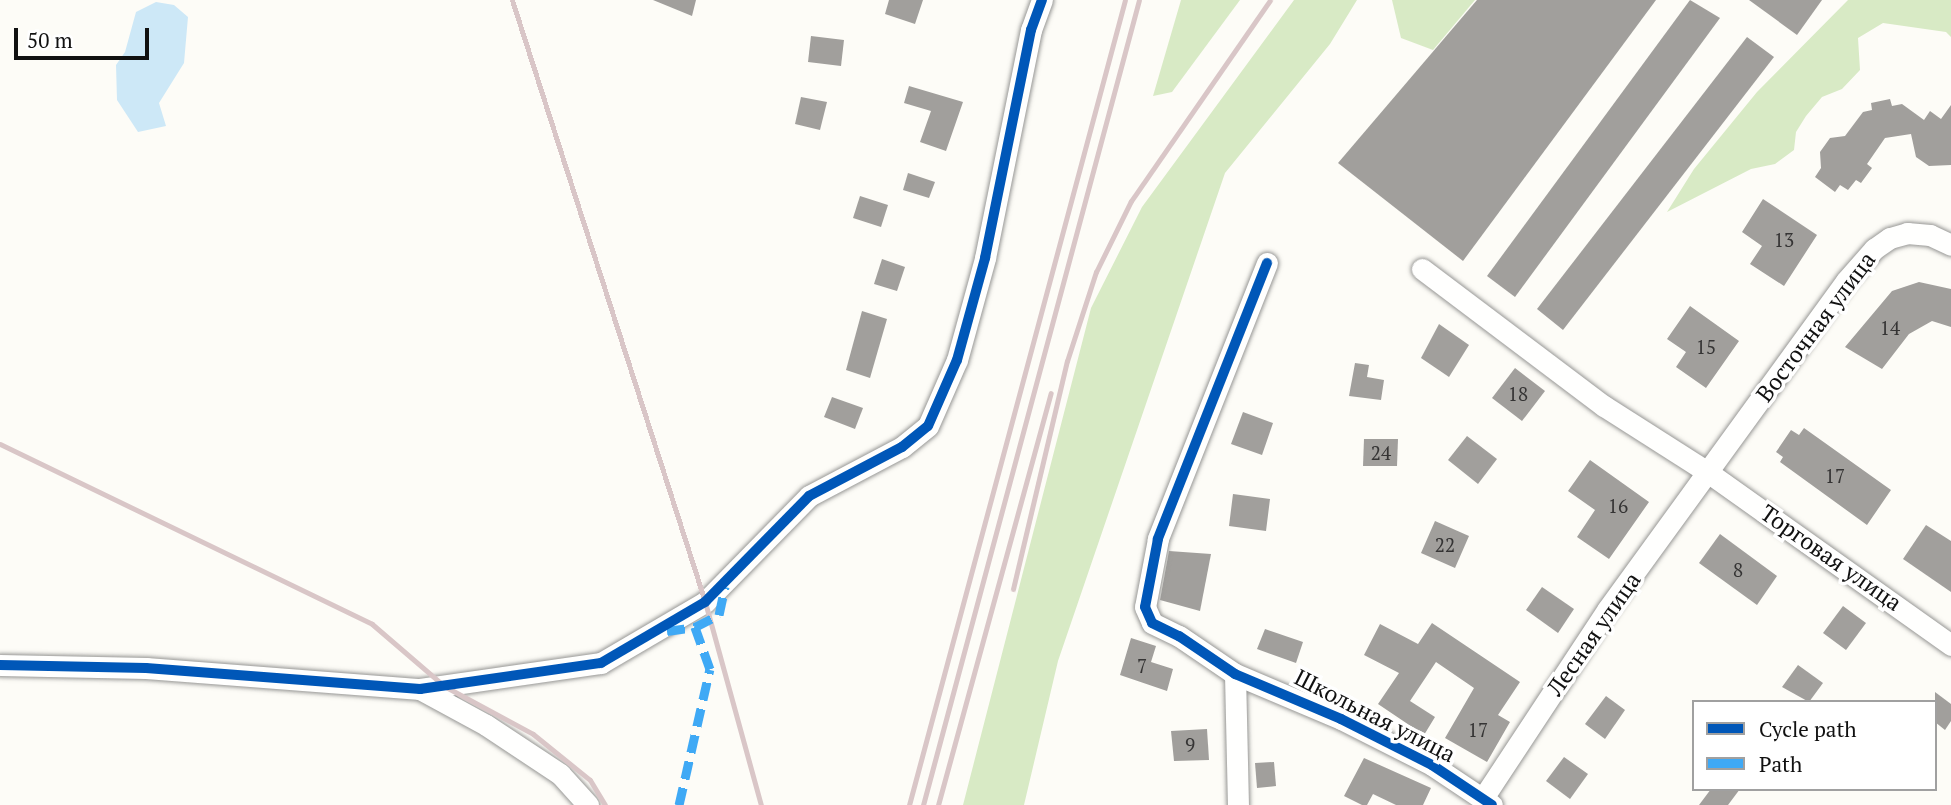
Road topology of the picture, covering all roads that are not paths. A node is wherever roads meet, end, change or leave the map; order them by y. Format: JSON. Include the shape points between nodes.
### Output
{"nodes":[{"id":1,"x":1042,"y":0,"type":"edge"},
{"id":2,"x":1951,"y":245,"type":"edge"},
{"id":3,"x":1267,"y":263,"type":"dead end"},
{"id":4,"x":1422,"y":269,"type":"dead end"},
{"id":5,"x":1709,"y":473,"type":"junction"},
{"id":6,"x":1951,"y":645,"type":"edge"},
{"id":7,"x":0,"y":665,"type":"edge"},
{"id":8,"x":1235,"y":674,"type":"junction"},
{"id":9,"x":420,"y":689,"type":"junction"},
{"id":10,"x":1487,"y":802,"type":"edge"},
{"id":11,"x":588,"y":805,"type":"edge"},
{"id":12,"x":1238,"y":805,"type":"edge"}],
"edges":[{"from":1,"to":9,"type":"street","via":[[1031,30],[985,258],[957,360],[928,426],[902,447],[808,496],[725,587],[601,663]]},
{"from":2,"to":5,"type":"street","name":"Восточная улица","via":[[1930,235],[1907,233],[1874,249]]},
{"from":3,"to":8,"type":"street","name":"Школьная улица","via":[[1157,540],[1144,607],[1152,623]]},
{"from":4,"to":5,"type":"street","name":"Торговая улица","via":[[1604,406]]},
{"from":5,"to":6,"type":"street","name":"Торговая улица"},
{"from":5,"to":10,"type":"street","name":"Лесная улица","via":[[1607,611]]},
{"from":7,"to":9,"type":"street","via":[[146,668]]},
{"from":8,"to":10,"type":"street","name":"Школьная улица","via":[[1341,719],[1432,765]]},
{"from":8,"to":12,"type":"street"},
{"from":9,"to":11,"type":"street","via":[[486,724],[560,774]]}]}
